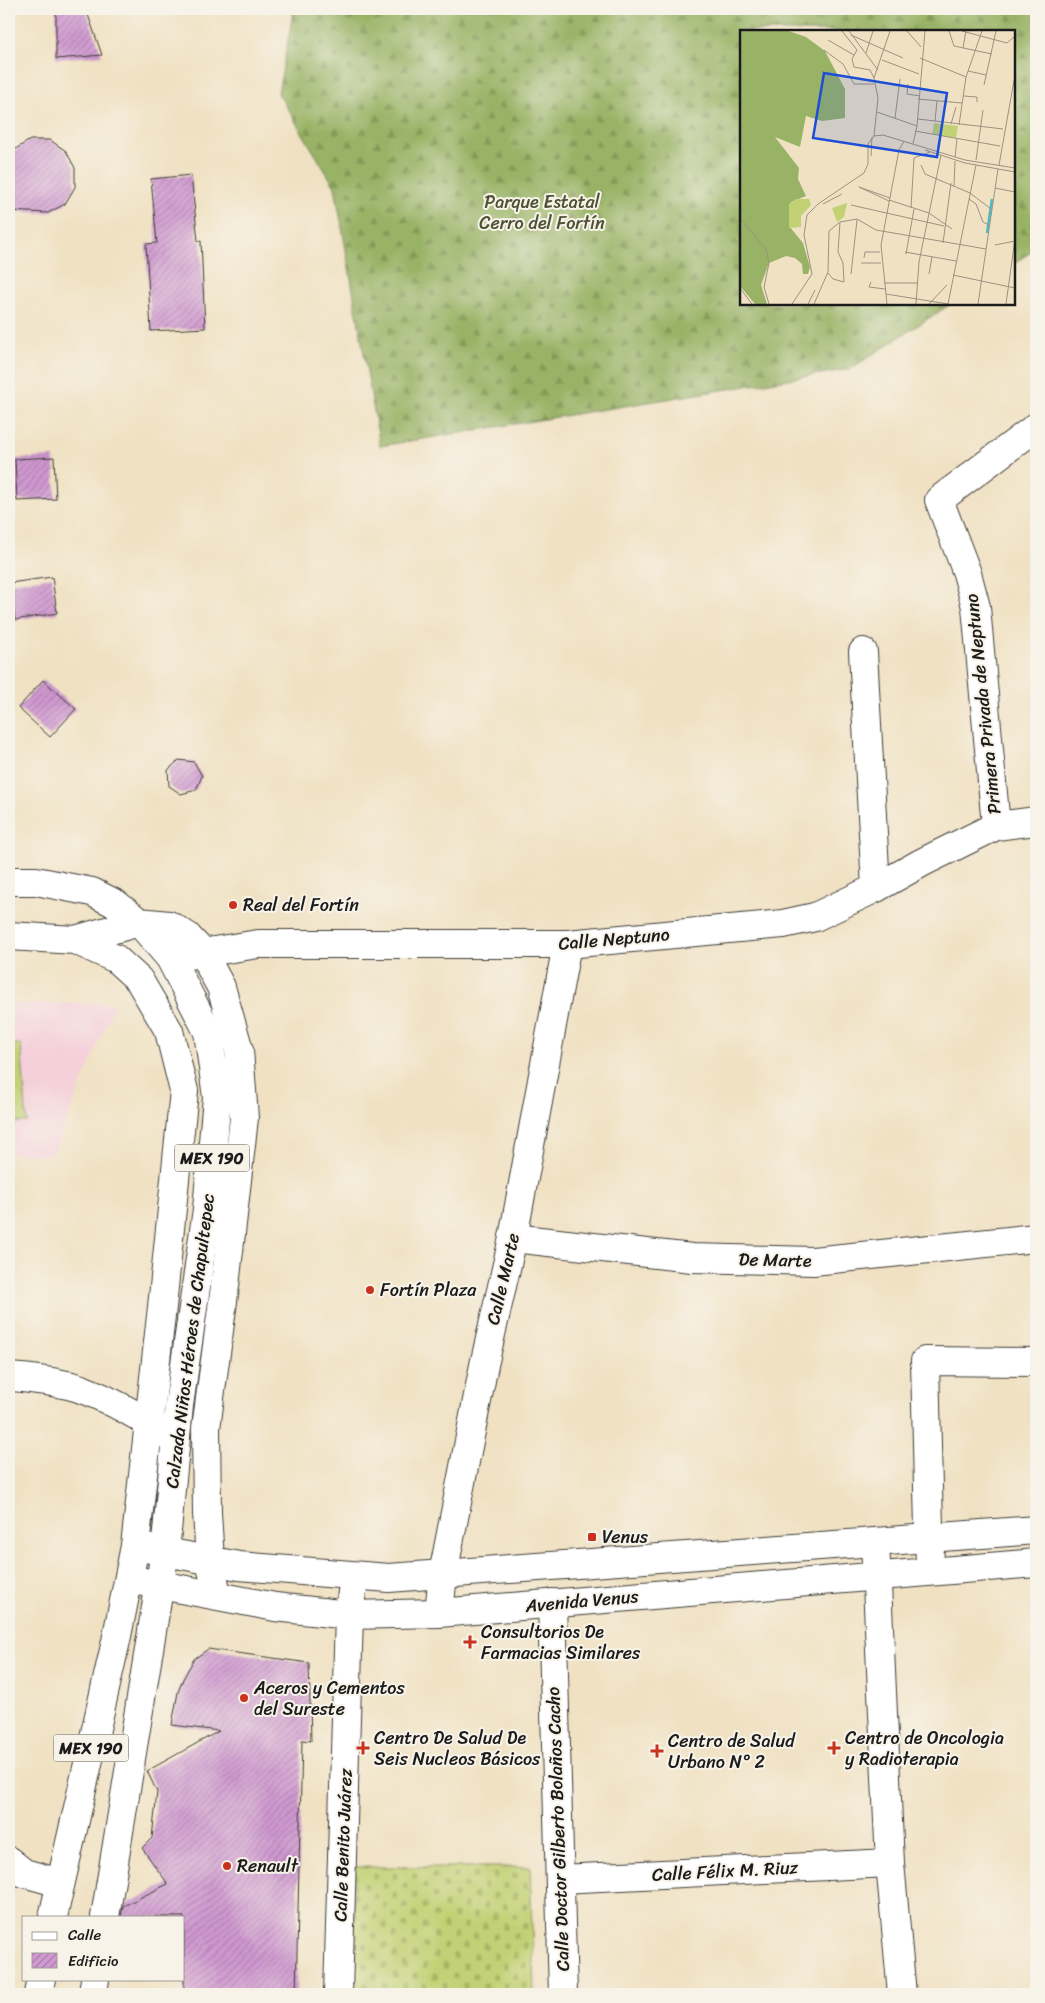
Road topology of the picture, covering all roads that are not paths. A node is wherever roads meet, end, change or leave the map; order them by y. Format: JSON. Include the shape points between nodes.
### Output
{"nodes":[{"id":1,"x":1036,"y":427,"type":"edge"},
{"id":2,"x":863,"y":652,"type":"dead end"},
{"id":3,"x":1036,"y":821,"type":"edge"},
{"id":4,"x":996,"y":826,"type":"junction"},
{"id":5,"x":9,"y":881,"type":"edge"},
{"id":6,"x":876,"y":888,"type":"junction"},
{"id":7,"x":140,"y":922,"type":"junction"},
{"id":8,"x":9,"y":936,"type":"edge"},
{"id":9,"x":75,"y":940,"type":"junction"},
{"id":10,"x":567,"y":944,"type":"junction"},
{"id":11,"x":202,"y":952,"type":"junction"},
{"id":12,"x":170,"y":958,"type":"junction"},
{"id":13,"x":513,"y":1238,"type":"junction"},
{"id":14,"x":1036,"y":1238,"type":"edge"},
{"id":15,"x":1036,"y":1362,"type":"edge"},
{"id":16,"x":9,"y":1377,"type":"edge"},
{"id":17,"x":149,"y":1422,"type":"junction"},
{"id":18,"x":175,"y":1440,"type":"junction"},
{"id":19,"x":1036,"y":1530,"type":"edge"},
{"id":20,"x":928,"y":1538,"type":"junction"},
{"id":21,"x":875,"y":1542,"type":"junction"},
{"id":22,"x":135,"y":1546,"type":"junction"},
{"id":23,"x":165,"y":1552,"type":"junction"},
{"id":24,"x":210,"y":1560,"type":"junction"},
{"id":25,"x":1036,"y":1563,"type":"edge"},
{"id":26,"x":930,"y":1571,"type":"junction"},
{"id":27,"x":443,"y":1574,"type":"junction"},
{"id":28,"x":354,"y":1576,"type":"junction"},
{"id":29,"x":877,"y":1576,"type":"junction"},
{"id":30,"x":129,"y":1579,"type":"junction"},
{"id":31,"x":160,"y":1584,"type":"junction"},
{"id":32,"x":218,"y":1595,"type":"junction"},
{"id":33,"x":552,"y":1603,"type":"junction"},
{"id":34,"x":439,"y":1613,"type":"junction"},
{"id":35,"x":349,"y":1615,"type":"junction"},
{"id":36,"x":9,"y":1861,"type":"edge"},
{"id":37,"x":890,"y":1863,"type":"junction"},
{"id":38,"x":560,"y":1879,"type":"junction"},
{"id":39,"x":60,"y":1883,"type":"junction"},
{"id":40,"x":53,"y":1916,"type":"edge"},
{"id":41,"x":106,"y":1916,"type":"edge"},
{"id":42,"x":41,"y":1980,"type":"edge"},
{"id":43,"x":95,"y":1980,"type":"edge"},
{"id":44,"x":38,"y":1994,"type":"edge"},
{"id":45,"x":93,"y":1994,"type":"edge"},
{"id":46,"x":338,"y":1994,"type":"edge"},
{"id":47,"x":563,"y":1994,"type":"edge"},
{"id":48,"x":902,"y":1994,"type":"edge"}],
"edges":[{"from":1,"to":4,"type":"street","name":"Primera Privada de Neptuno","via":[[939,500],[967,573],[976,607]]},
{"from":2,"to":6,"type":"street"},
{"from":3,"to":4,"type":"street","name":"Calle Neptuno"},
{"from":4,"to":6,"type":"street","name":"Calle Neptuno"},
{"from":5,"to":7,"type":"street","name":"Calzada Niños Héroes de Chapultepec","number":"MEX 190","via":[[36,881],[92,892],[116,904]]},
{"from":6,"to":10,"type":"street","name":"Calle Neptuno","via":[[815,917],[783,924]]},
{"from":7,"to":9,"type":"street"},
{"from":7,"to":11,"type":"street","via":[[168,925],[188,936]]},
{"from":7,"to":12,"type":"street","name":"Calzada Niños Héroes de Chapultepec","number":"MEX 190"},
{"from":8,"to":9,"type":"street","name":"Calzada Niños Héroes de Chapultepec","number":"MEX 190"},
{"from":9,"to":17,"type":"street","name":"Calzada Niños Héroes de Chapultepec","number":"MEX 190","via":[[116,959],[139,980],[169,1031],[184,1091]]},
{"from":10,"to":11,"type":"street","name":"Calle Neptuno","via":[[258,944]]},
{"from":10,"to":13,"type":"street","name":"Calle Marte"},
{"from":11,"to":12,"type":"street","name":"Calle Neptuno"},
{"from":11,"to":24,"type":"street","via":[[221,988],[239,1050],[244,1118],[206,1428]]},
{"from":12,"to":18,"type":"street","name":"Calzada Niños Héroes de Chapultepec","number":"MEX 190","via":[[208,1032],[217,1097],[207,1209]]},
{"from":13,"to":14,"type":"street","name":"De Marte","via":[[692,1258],[813,1261]]},
{"from":13,"to":27,"type":"street","name":"Calle Marte"},
{"from":15,"to":20,"type":"street","via":[[925,1361]]},
{"from":16,"to":17,"type":"street","via":[[83,1389]]},
{"from":17,"to":18,"type":"street"},
{"from":17,"to":22,"type":"street","name":"Calzada Niños Héroes de Chapultepec","number":"MEX 190"},
{"from":18,"to":23,"type":"street","name":"Calzada Niños Héroes de Chapultepec","number":"MEX 190"},
{"from":19,"to":20,"type":"street","name":"Avenida Venus"},
{"from":20,"to":21,"type":"street","name":"Avenida Venus"},
{"from":20,"to":26,"type":"street"},
{"from":21,"to":27,"type":"street","name":"Avenida Venus"},
{"from":21,"to":29,"type":"street"},
{"from":22,"to":23,"type":"street","name":"Avenida Venus"},
{"from":22,"to":30,"type":"street","name":"Calzada Niños Héroes de Chapultepec","number":"MEX 190"},
{"from":23,"to":24,"type":"street","name":"Avenida Venus"},
{"from":23,"to":31,"type":"street","name":"Calzada Niños Héroes de Chapultepec","number":"MEX 190"},
{"from":24,"to":28,"type":"street","name":"Avenida Venus","via":[[239,1566]]},
{"from":24,"to":32,"type":"street"},
{"from":25,"to":26,"type":"street","name":"Avenida Venus"},
{"from":26,"to":29,"type":"street","name":"Avenida Venus"},
{"from":27,"to":28,"type":"street","name":"Avenida Venus","via":[[389,1578]]},
{"from":27,"to":34,"type":"street","name":"Calle Marte"},
{"from":28,"to":35,"type":"street","name":"Calle Benito Juárez"},
{"from":29,"to":33,"type":"street","name":"Avenida Venus"},
{"from":29,"to":37,"type":"street"},
{"from":30,"to":31,"type":"street","name":"Avenida Venus"},
{"from":30,"to":39,"type":"street","name":"Calzada Niños Héroes de Chapultepec","number":"MEX 190"},
{"from":31,"to":32,"type":"street","name":"Avenida Venus"},
{"from":31,"to":41,"type":"street","name":"Calzada Niños Héroes de Chapultepec","number":"MEX 190"},
{"from":32,"to":35,"type":"street","name":"Avenida Venus","via":[[275,1607]]},
{"from":33,"to":34,"type":"street","name":"Avenida Venus"},
{"from":33,"to":38,"type":"street","name":"Calle Doctor Gilberto Bolaños Cacho"},
{"from":34,"to":35,"type":"street","name":"Avenida Venus"},
{"from":35,"to":46,"type":"street","name":"Calle Benito Juárez"},
{"from":36,"to":39,"type":"street","via":[[24,1873]]},
{"from":37,"to":38,"type":"street","name":"Calle Félix M. Riuz"},
{"from":37,"to":48,"type":"street"},
{"from":38,"to":47,"type":"street","name":"Calle Doctor Gilberto Bolaños Cacho"},
{"from":39,"to":40,"type":"street","name":"Calzada Niños Héroes de Chapultepec","number":"MEX 190"},
{"from":42,"to":44,"type":"street"},
{"from":43,"to":45,"type":"street"}]}
